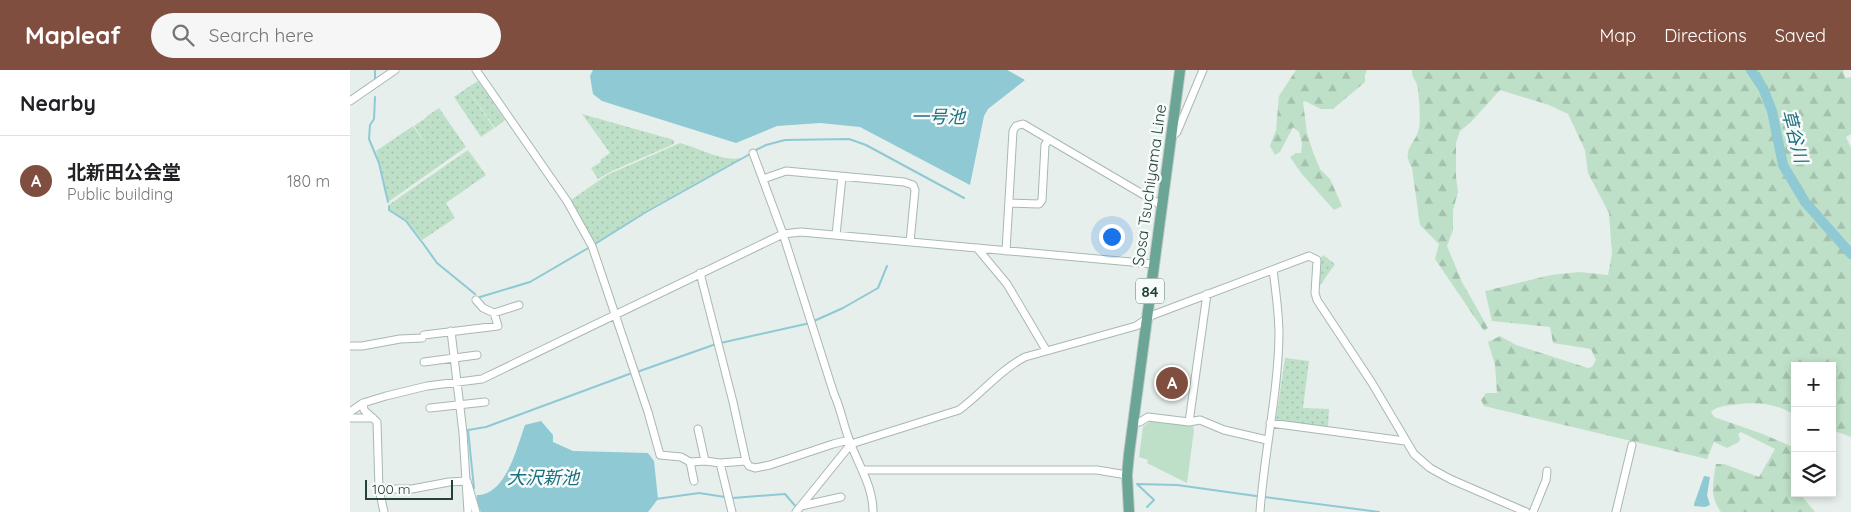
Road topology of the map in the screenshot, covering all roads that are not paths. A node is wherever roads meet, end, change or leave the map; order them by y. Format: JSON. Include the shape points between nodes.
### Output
{"nodes":[{"id":1,"x":395,"y":70,"type":"edge"},
{"id":2,"x":476,"y":70,"type":"edge"},
{"id":3,"x":1180,"y":70,"type":"edge"},
{"id":4,"x":1203,"y":70,"type":"edge"},
{"id":5,"x":350,"y":101,"type":"edge"},
{"id":6,"x":1171,"y":137,"type":"junction"},
{"id":7,"x":1049,"y":139,"type":"junction"},
{"id":8,"x":753,"y":153,"type":"dead end"},
{"id":9,"x":842,"y":177,"type":"junction"},
{"id":10,"x":766,"y":178,"type":"dead end"},
{"id":11,"x":1009,"y":203,"type":"junction"},
{"id":12,"x":1161,"y":205,"type":"junction"},
{"id":13,"x":783,"y":234,"type":"junction"},
{"id":14,"x":836,"y":235,"type":"junction"},
{"id":15,"x":910,"y":242,"type":"junction"},
{"id":16,"x":977,"y":248,"type":"junction"},
{"id":17,"x":1006,"y":251,"type":"junction"},
{"id":18,"x":1153,"y":264,"type":"junction"},
{"id":19,"x":1273,"y":270,"type":"junction"},
{"id":20,"x":700,"y":274,"type":"junction"},
{"id":21,"x":1207,"y":294,"type":"junction"},
{"id":22,"x":476,"y":300,"type":"dead end"},
{"id":23,"x":519,"y":305,"type":"dead end"},
{"id":24,"x":494,"y":313,"type":"junction"},
{"id":25,"x":614,"y":316,"type":"junction"},
{"id":26,"x":1146,"y":321,"type":"junction"},
{"id":27,"x":451,"y":331,"type":"junction"},
{"id":28,"x":350,"y":346,"type":"edge"},
{"id":29,"x":1046,"y":350,"type":"junction"},
{"id":30,"x":477,"y":355,"type":"dead end"},
{"id":31,"x":454,"y":358,"type":"junction"},
{"id":32,"x":424,"y":362,"type":"dead end"},
{"id":33,"x":457,"y":382,"type":"junction"},
{"id":34,"x":486,"y":402,"type":"dead end"},
{"id":35,"x":363,"y":403,"type":"junction"},
{"id":36,"x":460,"y":405,"type":"junction"},
{"id":37,"x":430,"y":408,"type":"dead end"},
{"id":38,"x":350,"y":412,"type":"edge"},
{"id":39,"x":350,"y":418,"type":"edge"},
{"id":40,"x":373,"y":418,"type":"junction"},
{"id":41,"x":1133,"y":422,"type":"junction"},
{"id":42,"x":1189,"y":422,"type":"junction"},
{"id":43,"x":1270,"y":423,"type":"junction"},
{"id":44,"x":698,"y":429,"type":"dead end"},
{"id":45,"x":1267,"y":440,"type":"junction"},
{"id":46,"x":1405,"y":441,"type":"junction"},
{"id":47,"x":850,"y":442,"type":"junction"},
{"id":48,"x":1632,"y":445,"type":"dead end"},
{"id":49,"x":705,"y":461,"type":"junction"},
{"id":50,"x":746,"y":461,"type":"junction"},
{"id":51,"x":690,"y":462,"type":"junction"},
{"id":52,"x":720,"y":463,"type":"junction"},
{"id":53,"x":863,"y":470,"type":"junction"},
{"id":54,"x":1547,"y":471,"type":"dead end"},
{"id":55,"x":1127,"y":475,"type":"junction"},
{"id":56,"x":467,"y":481,"type":"junction"},
{"id":57,"x":694,"y":481,"type":"dead end"},
{"id":58,"x":379,"y":489,"type":"junction"},
{"id":59,"x":841,"y":497,"type":"dead end"},
{"id":60,"x":798,"y":509,"type":"edge"},
{"id":61,"x":384,"y":512,"type":"edge"},
{"id":62,"x":468,"y":512,"type":"edge"},
{"id":63,"x":476,"y":512,"type":"edge"},
{"id":64,"x":732,"y":512,"type":"edge"},
{"id":65,"x":873,"y":512,"type":"edge"},
{"id":66,"x":1129,"y":512,"type":"edge"},
{"id":67,"x":1260,"y":512,"type":"edge"},
{"id":68,"x":1526,"y":512,"type":"edge"},
{"id":69,"x":1533,"y":512,"type":"edge"},
{"id":70,"x":1616,"y":512,"type":"edge"}],
"edges":[{"from":1,"to":5,"type":"street"},
{"from":2,"to":25,"type":"street","via":[[567,201],[592,246]]},
{"from":3,"to":6,"type":"main road","name":"Sosa Tsuchiyama Line","number":"84"},
{"from":4,"to":6,"type":"street","via":[[1177,132]]},
{"from":6,"to":12,"type":"main road","name":"Sosa Tsuchiyama Line","number":"84"},
{"from":7,"to":11,"type":"street","via":[[1045,145],[1042,200],[1038,204]]},
{"from":7,"to":11,"type":"street","via":[[1023,124],[1013,129]]},
{"from":7,"to":12,"type":"street"},
{"from":8,"to":13,"type":"street"},
{"from":9,"to":10,"type":"street","via":[[786,171]]},
{"from":9,"to":14,"type":"street"},
{"from":9,"to":15,"type":"street","via":[[913,185]]},
{"from":11,"to":17,"type":"street"},
{"from":12,"to":18,"type":"main road","name":"Sosa Tsuchiyama Line","number":"84"},
{"from":13,"to":14,"type":"street"},
{"from":13,"to":20,"type":"street"},
{"from":13,"to":47,"type":"street"},
{"from":14,"to":15,"type":"street"},
{"from":15,"to":16,"type":"street"},
{"from":16,"to":17,"type":"street"},
{"from":16,"to":29,"type":"street","via":[[1007,284]]},
{"from":17,"to":18,"type":"street"},
{"from":18,"to":26,"type":"main road","name":"Sosa Tsuchiyama Line","number":"84"},
{"from":19,"to":21,"type":"street"},
{"from":19,"to":43,"type":"street","via":[[1279,334]]},
{"from":19,"to":46,"type":"street","via":[[1309,256],[1317,260],[1314,293],[1317,300],[1372,383]]},
{"from":20,"to":25,"type":"street"},
{"from":20,"to":50,"type":"street"},
{"from":21,"to":26,"type":"street","via":[[1153,315]]},
{"from":21,"to":42,"type":"street"},
{"from":22,"to":24,"type":"street"},
{"from":23,"to":24,"type":"street"},
{"from":24,"to":27,"type":"street","via":[[498,326]]},
{"from":25,"to":33,"type":"street","via":[[482,379]]},
{"from":25,"to":51,"type":"street","via":[[660,455],[681,457]]},
{"from":26,"to":29,"type":"street"},
{"from":26,"to":41,"type":"main road","name":"Sosa Tsuchiyama Line","number":"84"},
{"from":27,"to":28,"type":"street"},
{"from":27,"to":31,"type":"street"},
{"from":29,"to":47,"type":"street","via":[[1017,361],[959,410]]},
{"from":30,"to":31,"type":"street"},
{"from":31,"to":32,"type":"street"},
{"from":31,"to":33,"type":"street"},
{"from":33,"to":35,"type":"street","via":[[427,386]]},
{"from":33,"to":36,"type":"street"},
{"from":34,"to":36,"type":"street"},
{"from":35,"to":38,"type":"street"},
{"from":35,"to":40,"type":"street","via":[[364,410]]},
{"from":36,"to":37,"type":"street"},
{"from":36,"to":56,"type":"street"},
{"from":39,"to":40,"type":"street"},
{"from":40,"to":58,"type":"street","via":[[376,422]]},
{"from":41,"to":42,"type":"street","via":[[1140,422],[1148,416]]},
{"from":41,"to":55,"type":"main road","name":"Sosa Tsuchiyama Line","number":"84"},
{"from":42,"to":45,"type":"street","via":[[1200,420],[1224,430]]},
{"from":43,"to":45,"type":"street"},
{"from":43,"to":46,"type":"street"},
{"from":44,"to":49,"type":"street"},
{"from":45,"to":67,"type":"street"},
{"from":46,"to":68,"type":"street","via":[[1430,468]]},
{"from":47,"to":50,"type":"street","via":[[754,468]]},
{"from":47,"to":53,"type":"street"},
{"from":47,"to":60,"type":"street"},
{"from":48,"to":70,"type":"street"},
{"from":49,"to":51,"type":"street"},
{"from":49,"to":52,"type":"street"},
{"from":50,"to":52,"type":"street"},
{"from":51,"to":57,"type":"street"},
{"from":52,"to":64,"type":"street"},
{"from":53,"to":55,"type":"street","via":[[1097,470]]},
{"from":53,"to":65,"type":"street"},
{"from":54,"to":69,"type":"street"},
{"from":55,"to":66,"type":"main road","name":"Sosa Tsuchiyama Line","number":"84"},
{"from":56,"to":58,"type":"street","via":[[412,489]]},
{"from":56,"to":62,"type":"street"},
{"from":56,"to":63,"type":"street"},
{"from":58,"to":61,"type":"street"},
{"from":59,"to":60,"type":"street"}]}
